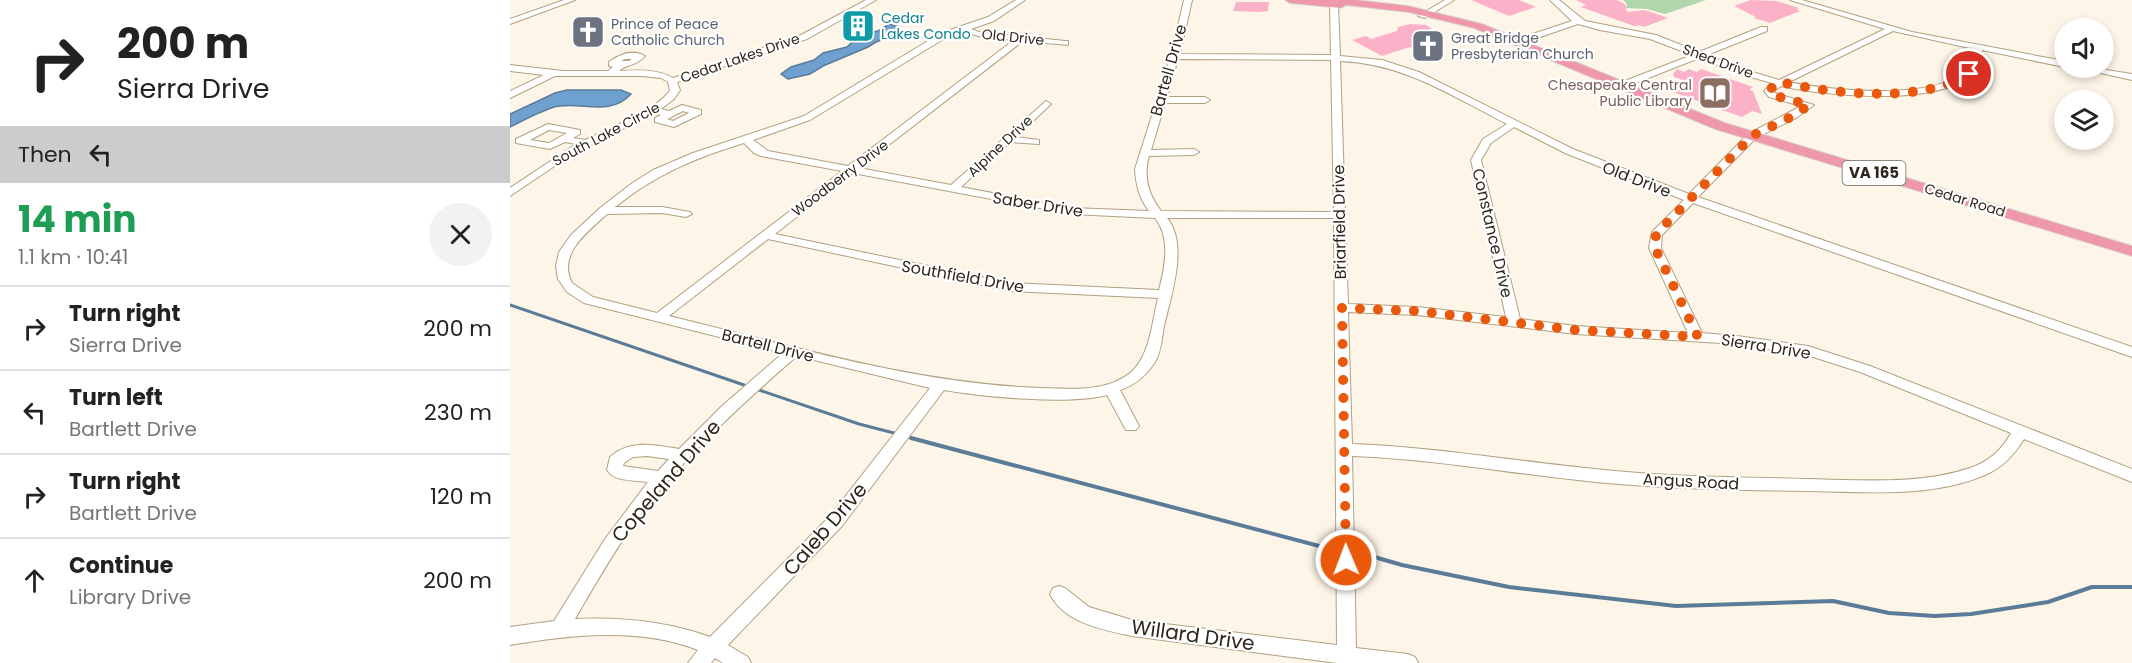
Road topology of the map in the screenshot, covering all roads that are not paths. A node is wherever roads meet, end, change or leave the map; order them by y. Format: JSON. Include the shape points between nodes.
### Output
{"nodes":[{"id":1,"x":571,"y":0,"type":"edge"},
{"id":2,"x":861,"y":0,"type":"edge"},
{"id":3,"x":872,"y":0,"type":"edge"},
{"id":4,"x":1021,"y":0,"type":"edge"},
{"id":5,"x":1188,"y":0,"type":"edge"},
{"id":6,"x":1290,"y":0,"type":"edge"},
{"id":7,"x":1450,"y":0,"type":"edge"},
{"id":8,"x":1554,"y":0,"type":"edge"},
{"id":9,"x":1794,"y":0,"type":"edge"},
{"id":10,"x":1335,"y":2,"type":"edge"},
{"id":11,"x":1356,"y":6,"type":"junction"},
{"id":12,"x":1424,"y":14,"type":"junction"},
{"id":13,"x":1334,"y":19,"type":"junction"},
{"id":14,"x":1579,"y":21,"type":"junction"},
{"id":15,"x":510,"y":22,"type":"edge"},
{"id":16,"x":1591,"y":26,"type":"junction"},
{"id":17,"x":962,"y":28,"type":"junction"},
{"id":18,"x":1763,"y":29,"type":"dead end"},
{"id":19,"x":1891,"y":29,"type":"junction"},
{"id":20,"x":1022,"y":38,"type":"junction"},
{"id":21,"x":1517,"y":42,"type":"junction"},
{"id":22,"x":1065,"y":43,"type":"dead end"},
{"id":23,"x":1530,"y":47,"type":"junction"},
{"id":24,"x":1978,"y":48,"type":"junction"},
{"id":25,"x":1700,"y":55,"type":"junction"},
{"id":26,"x":1175,"y":56,"type":"junction"},
{"id":27,"x":1336,"y":58,"type":"junction"},
{"id":28,"x":2054,"y":62,"type":"edge"},
{"id":29,"x":622,"y":64,"type":"dead end"},
{"id":30,"x":510,"y":68,"type":"edge"},
{"id":31,"x":554,"y":74,"type":"junction"},
{"id":32,"x":609,"y":74,"type":"junction"},
{"id":33,"x":2114,"y":74,"type":"edge"},
{"id":34,"x":2132,"y":77,"type":"edge"},
{"id":35,"x":670,"y":79,"type":"junction"},
{"id":36,"x":1780,"y":82,"type":"junction"},
{"id":37,"x":1620,"y":86,"type":"junction"},
{"id":38,"x":510,"y":95,"type":"edge"},
{"id":39,"x":1161,"y":100,"type":"junction"},
{"id":40,"x":1205,"y":100,"type":"dead end"},
{"id":41,"x":1046,"y":104,"type":"dead end"},
{"id":42,"x":652,"y":110,"type":"junction"},
{"id":43,"x":670,"y":114,"type":"dead end"},
{"id":44,"x":1513,"y":124,"type":"junction"},
{"id":45,"x":1752,"y":136,"type":"junction"},
{"id":46,"x":564,"y":139,"type":"dead end"},
{"id":47,"x":1008,"y":139,"type":"junction"},
{"id":48,"x":746,"y":140,"type":"junction"},
{"id":49,"x":585,"y":142,"type":"junction"},
{"id":50,"x":1035,"y":142,"type":"dead end"},
{"id":51,"x":1194,"y":152,"type":"dead end"},
{"id":52,"x":1144,"y":153,"type":"junction"},
{"id":53,"x":850,"y":170,"type":"junction"},
{"id":54,"x":954,"y":189,"type":"junction"},
{"id":55,"x":510,"y":193,"type":"edge"},
{"id":56,"x":1690,"y":199,"type":"junction"},
{"id":57,"x":604,"y":211,"type":"junction"},
{"id":58,"x":686,"y":214,"type":"dead end"},
{"id":59,"x":1158,"y":214,"type":"junction"},
{"id":60,"x":1339,"y":215,"type":"junction"},
{"id":61,"x":765,"y":236,"type":"junction"},
{"id":62,"x":2132,"y":250,"type":"edge"},
{"id":63,"x":1165,"y":294,"type":"junction"},
{"id":64,"x":1342,"y":308,"type":"junction"},
{"id":65,"x":658,"y":318,"type":"junction"},
{"id":66,"x":1514,"y":323,"type":"junction"},
{"id":67,"x":1698,"y":337,"type":"junction"},
{"id":68,"x":793,"y":351,"type":"junction"},
{"id":69,"x":2132,"y":352,"type":"edge"},
{"id":70,"x":941,"y":384,"type":"junction"},
{"id":71,"x":1111,"y":388,"type":"junction"},
{"id":72,"x":1131,"y":426,"type":"dead end"},
{"id":73,"x":2020,"y":430,"type":"junction"},
{"id":74,"x":1344,"y":450,"type":"junction"},
{"id":75,"x":683,"y":455,"type":"junction"},
{"id":76,"x":2132,"y":476,"type":"edge"},
{"id":77,"x":663,"y":478,"type":"junction"},
{"id":78,"x":1059,"y":594,"type":"dead end"},
{"id":79,"x":560,"y":628,"type":"junction"},
{"id":80,"x":510,"y":636,"type":"edge"},
{"id":81,"x":713,"y":647,"type":"junction"},
{"id":82,"x":1347,"y":659,"type":"edge"},
{"id":83,"x":698,"y":663,"type":"edge"},
{"id":84,"x":741,"y":663,"type":"edge"},
{"id":85,"x":1408,"y":663,"type":"edge"}],
"edges":[{"from":1,"to":15,"type":"street"},
{"from":2,"to":35,"type":"street","name":"Cedar Lakes Drive","via":[[788,38]]},
{"from":3,"to":35,"type":"street","name":"Cedar Lakes Drive","via":[[794,41]]},
{"from":4,"to":17,"type":"street","name":"Bartell Drive","via":[[996,17]]},
{"from":5,"to":26,"type":"street","name":"Bartell Drive"},
{"from":6,"to":10,"type":"main road","name":"Cedar Road","number":"VA 165"},
{"from":7,"to":12,"type":"street"},
{"from":8,"to":14,"type":"street","name":"Shea Drive"},
{"from":9,"to":19,"type":"street"},
{"from":10,"to":11,"type":"main road","name":"Cedar Road","number":"VA 165"},
{"from":10,"to":12,"type":"main road","name":"Cedar Road","number":"VA 165"},
{"from":10,"to":13,"type":"street","name":"Briarfield Drive"},
{"from":11,"to":12,"type":"main road","name":"Cedar Road","number":"VA 165"},
{"from":11,"to":13,"type":"main road","via":[[1344,8]]},
{"from":12,"to":21,"type":"main road","name":"Cedar Road","number":"VA 165"},
{"from":13,"to":27,"type":"street","name":"Briarfield Drive"},
{"from":14,"to":16,"type":"street","name":"Shea Drive"},
{"from":14,"to":21,"type":"street"},
{"from":16,"to":23,"type":"street"},
{"from":16,"to":25,"type":"street","name":"Shea Drive","via":[[1655,38]]},
{"from":17,"to":20,"type":"street","name":"Old Drive","via":[[978,34]]},
{"from":17,"to":48,"type":"street","name":"Bartell Drive","via":[[807,118]]},
{"from":18,"to":25,"type":"street"},
{"from":19,"to":24,"type":"street"},
{"from":19,"to":36,"type":"street"},
{"from":20,"to":22,"type":"street","name":"Old Drive"},
{"from":20,"to":53,"type":"street","name":"Woodberry Drive"},
{"from":21,"to":23,"type":"main road","name":"Cedar Road","number":"VA 165"},
{"from":23,"to":37,"type":"main road","name":"Cedar Road","number":"VA 165"},
{"from":24,"to":28,"type":"street"},
{"from":24,"to":36,"type":"street","name":"Shea Drive","via":[[1969,74],[1929,89],[1848,92]]},
{"from":25,"to":36,"type":"street","name":"Shea Drive"},
{"from":25,"to":37,"type":"street"},
{"from":26,"to":27,"type":"street","name":"Old Drive"},
{"from":26,"to":39,"type":"street","name":"Bartell Drive"},
{"from":27,"to":44,"type":"street","name":"Old Drive","via":[[1381,62],[1404,69]]},
{"from":27,"to":60,"type":"street","name":"Briarfield Drive"},
{"from":29,"to":32,"type":"street"},
{"from":30,"to":31,"type":"street","name":"South Lake Circle"},
{"from":31,"to":32,"type":"street","name":"South Lake Circle"},
{"from":31,"to":38,"type":"street"},
{"from":32,"to":35,"type":"street","name":"South Lake Circle","via":[[642,73]]},
{"from":33,"to":34,"type":"street"},
{"from":35,"to":42,"type":"street","name":"South Lake Circle","via":[[675,84],[674,94]]},
{"from":36,"to":45,"type":"street","via":[[1770,89],[1770,94],[1809,105]]},
{"from":37,"to":45,"type":"main road","name":"Cedar Road","number":"VA 165"},
{"from":39,"to":40,"type":"street"},
{"from":39,"to":52,"type":"street","name":"Bartell Drive"},
{"from":41,"to":47,"type":"street","name":"Alpine Drive"},
{"from":42,"to":43,"type":"street"},
{"from":42,"to":49,"type":"street","name":"South Lake Circle"},
{"from":44,"to":56,"type":"street","name":"Old Drive","via":[[1606,167]]},
{"from":44,"to":66,"type":"street","name":"Constance Drive","via":[[1486,141],[1476,160]]},
{"from":45,"to":56,"type":"street"},
{"from":45,"to":62,"type":"main road","name":"Cedar Road","number":"VA 165"},
{"from":46,"to":49,"type":"street"},
{"from":47,"to":50,"type":"street"},
{"from":47,"to":54,"type":"street","name":"Alpine Drive"},
{"from":48,"to":53,"type":"street","name":"Saber Drive","via":[[761,153]]},
{"from":48,"to":57,"type":"street","name":"Bartell Drive","via":[[665,168],[633,186]]},
{"from":49,"to":55,"type":"street","name":"South Lake Circle"},
{"from":51,"to":52,"type":"street"},
{"from":52,"to":59,"type":"street","name":"Bartell Drive","via":[[1139,175],[1150,206]]},
{"from":53,"to":54,"type":"street","name":"Saber Drive"},
{"from":53,"to":61,"type":"street","name":"Woodberry Drive"},
{"from":54,"to":59,"type":"street","name":"Saber Drive","via":[[1071,211]]},
{"from":56,"to":67,"type":"street","via":[[1656,234],[1654,241]]},
{"from":56,"to":69,"type":"street","name":"Old Drive"},
{"from":57,"to":58,"type":"street","via":[[662,210]]},
{"from":57,"to":65,"type":"street","name":"Bartell Drive","via":[[564,254],[562,277],[573,291],[589,300]]},
{"from":59,"to":60,"type":"street","name":"Saber Drive"},
{"from":59,"to":63,"type":"street","name":"Bartell Drive","via":[[1166,224],[1171,244],[1172,267]]},
{"from":60,"to":64,"type":"street","name":"Briarfield Drive"},
{"from":61,"to":63,"type":"street","name":"Southfield Drive","via":[[1010,287]]},
{"from":61,"to":65,"type":"street","name":"Woodberry Drive"},
{"from":63,"to":71,"type":"street","name":"Bartell Drive","via":[[1150,359],[1136,376]]},
{"from":64,"to":66,"type":"street","name":"Sierra Drive","via":[[1417,311]]},
{"from":64,"to":74,"type":"street","name":"Briarfield Drive"},
{"from":65,"to":68,"type":"street","name":"Bartell Drive"},
{"from":66,"to":67,"type":"street","name":"Sierra Drive"},
{"from":67,"to":73,"type":"street","name":"Sierra Drive","via":[[1770,343],[1837,359]]},
{"from":68,"to":70,"type":"street","name":"Bartell Drive"},
{"from":68,"to":75,"type":"street","name":"Copeland Drive"},
{"from":70,"to":71,"type":"street","name":"Bartell Drive","via":[[1071,394]]},
{"from":70,"to":81,"type":"street","name":"Caleb Drive","via":[[836,521]]},
{"from":71,"to":72,"type":"street"},
{"from":73,"to":74,"type":"street","name":"Angus Road","via":[[1997,462],[1973,474],[1933,482],[1843,486],[1703,483],[1568,472],[1418,453]]},
{"from":73,"to":76,"type":"street","name":"Sierra Drive"},
{"from":74,"to":82,"type":"street","name":"Briarfield Drive"},
{"from":75,"to":77,"type":"street","name":"Copeland Drive"},
{"from":75,"to":77,"type":"street","via":[[636,449],[616,461],[615,470],[620,472]]},
{"from":77,"to":79,"type":"street","name":"Copeland Drive","via":[[607,550]]},
{"from":78,"to":82,"type":"street","name":"Willard Drive","via":[[1072,607],[1089,615],[1132,628]]},
{"from":79,"to":80,"type":"street"},
{"from":79,"to":81,"type":"street","via":[[644,629],[679,635]]},
{"from":81,"to":83,"type":"street","name":"Caleb Drive"},
{"from":81,"to":84,"type":"street"},
{"from":82,"to":85,"type":"street","name":"Willard Drive"}]}
